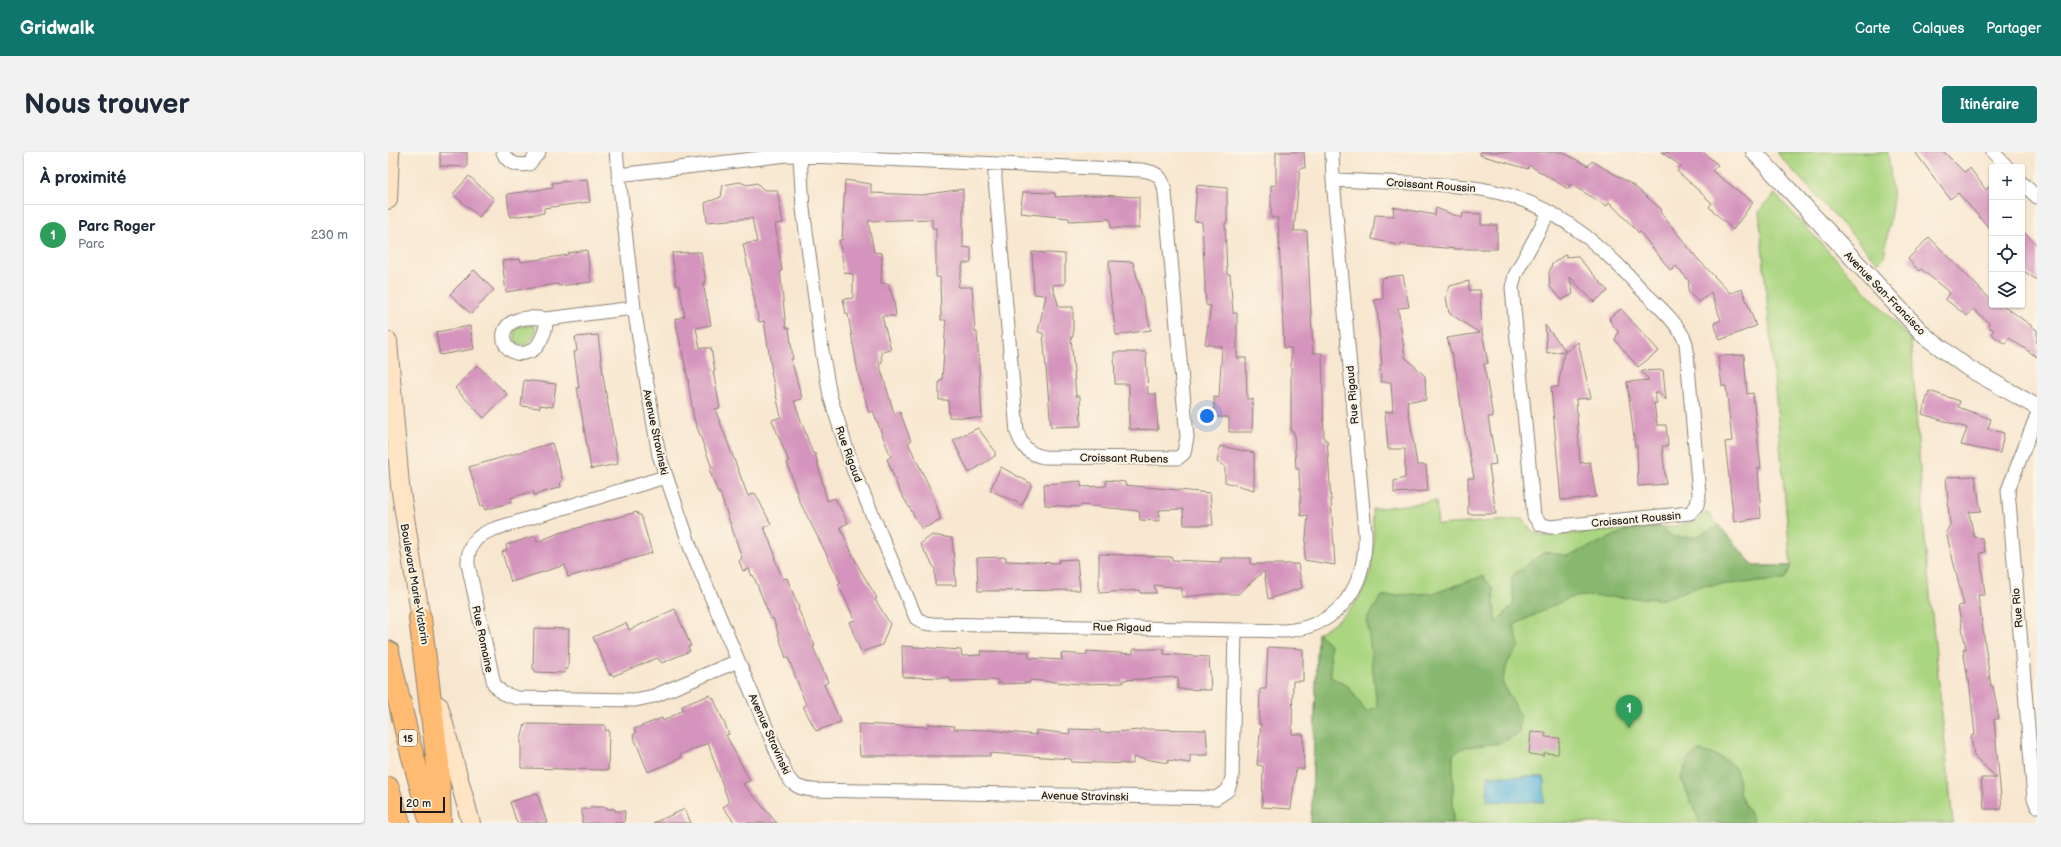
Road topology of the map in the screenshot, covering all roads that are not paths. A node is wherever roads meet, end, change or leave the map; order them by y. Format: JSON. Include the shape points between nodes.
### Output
{"nodes":[{"id":1,"x":390,"y":152,"type":"edge"},
{"id":2,"x":503,"y":152,"type":"edge"},
{"id":3,"x":539,"y":152,"type":"edge"},
{"id":4,"x":616,"y":152,"type":"edge"},
{"id":5,"x":1332,"y":152,"type":"edge"},
{"id":6,"x":1754,"y":152,"type":"edge"},
{"id":7,"x":1993,"y":152,"type":"edge"},
{"id":8,"x":800,"y":156,"type":"junction"},
{"id":9,"x":995,"y":164,"type":"junction"},
{"id":10,"x":2003,"y":164,"type":"edge"},
{"id":11,"x":618,"y":175,"type":"junction"},
{"id":12,"x":1333,"y":180,"type":"junction"},
{"id":13,"x":2025,"y":186,"type":"edge"},
{"id":14,"x":2037,"y":197,"type":"edge"},
{"id":15,"x":388,"y":200,"type":"edge"},
{"id":16,"x":1549,"y":212,"type":"junction"},
{"id":17,"x":634,"y":308,"type":"junction"},
{"id":18,"x":546,"y":319,"type":"dead end"},
{"id":19,"x":388,"y":341,"type":"edge"},
{"id":20,"x":2037,"y":407,"type":"edge"},
{"id":21,"x":2037,"y":415,"type":"edge"},
{"id":22,"x":665,"y":477,"type":"junction"},
{"id":23,"x":420,"y":618,"type":"junction"},
{"id":24,"x":1235,"y":630,"type":"junction"},
{"id":25,"x":388,"y":652,"type":"edge"},
{"id":26,"x":738,"y":661,"type":"junction"},
{"id":27,"x":388,"y":788,"type":"edge"},
{"id":28,"x":2037,"y":806,"type":"edge"},
{"id":29,"x":399,"y":823,"type":"edge"},
{"id":30,"x":432,"y":823,"type":"edge"},
{"id":31,"x":440,"y":823,"type":"edge"},
{"id":32,"x":470,"y":823,"type":"edge"}],
"edges":[{"from":1,"to":15,"type":"main road"},
{"from":2,"to":3,"type":"street","via":[[509,161],[520,165],[529,164]]},
{"from":4,"to":11,"type":"street","name":"Avenue Stravinski"},
{"from":5,"to":12,"type":"street","name":"Rue Rigaud"},
{"from":6,"to":20,"type":"street","name":"Avenue San-Francisco","via":[[1925,336],[1979,375]]},
{"from":7,"to":10,"type":"street"},
{"from":8,"to":9,"type":"street","name":"Croissant Rubens"},
{"from":8,"to":11,"type":"street","name":"Croissant Rubens","via":[[774,156]]},
{"from":8,"to":24,"type":"street","name":"Rue Rigaud","via":[[804,216],[830,396],[854,469],[916,618],[932,624]]},
{"from":9,"to":9,"type":"street","name":"Croissant Rubens","via":[[1141,170],[1154,172],[1160,176],[1165,193],[1187,437],[1184,453],[1178,458],[1044,457],[1031,454],[1022,444],[1017,432]]},
{"from":11,"to":17,"type":"street","name":"Avenue Stravinski"},
{"from":12,"to":16,"type":"street","name":"Croissant Roussin","via":[[1466,186],[1514,197]]},
{"from":12,"to":24,"type":"street","name":"Rue Rigaud","via":[[1365,532],[1363,565],[1350,595],[1335,611],[1316,624],[1289,630]]},
{"from":13,"to":14,"type":"street"},
{"from":16,"to":16,"type":"street","name":"Croissant Roussin","via":[[1577,229],[1603,250],[1684,337],[1688,353],[1699,494],[1697,505],[1690,513],[1550,527],[1540,524],[1534,516],[1512,288],[1516,275]]},
{"from":17,"to":18,"type":"street"},
{"from":17,"to":22,"type":"street","name":"Avenue Stravinski","via":[[653,427]]},
{"from":19,"to":23,"type":"main road","name":"Boulevard Marie-Victorin","via":[[396,460]]},
{"from":21,"to":28,"type":"street","name":"Rue Rio","via":[[2011,479],[2008,494],[2034,798]]},
{"from":22,"to":26,"type":"street","name":"Avenue Stravinski","via":[[691,549]]},
{"from":22,"to":26,"type":"street","name":"Rue Romaine","via":[[494,529],[473,542],[467,555],[468,564],[494,684],[502,693],[517,698],[635,700],[654,696]]},
{"from":23,"to":31,"type":"highway","via":[[438,765]]},
{"from":23,"to":32,"type":"main road","name":"Boulevard Marie-Victorin","via":[[437,697]]},
{"from":24,"to":26,"type":"street","name":"Avenue Stravinski","via":[[1232,778],[1223,795],[1208,798],[802,788],[794,785],[786,774]]},
{"from":25,"to":30,"type":"highway","number":"15","via":[[407,735]]},
{"from":27,"to":29,"type":"highway"}]}
